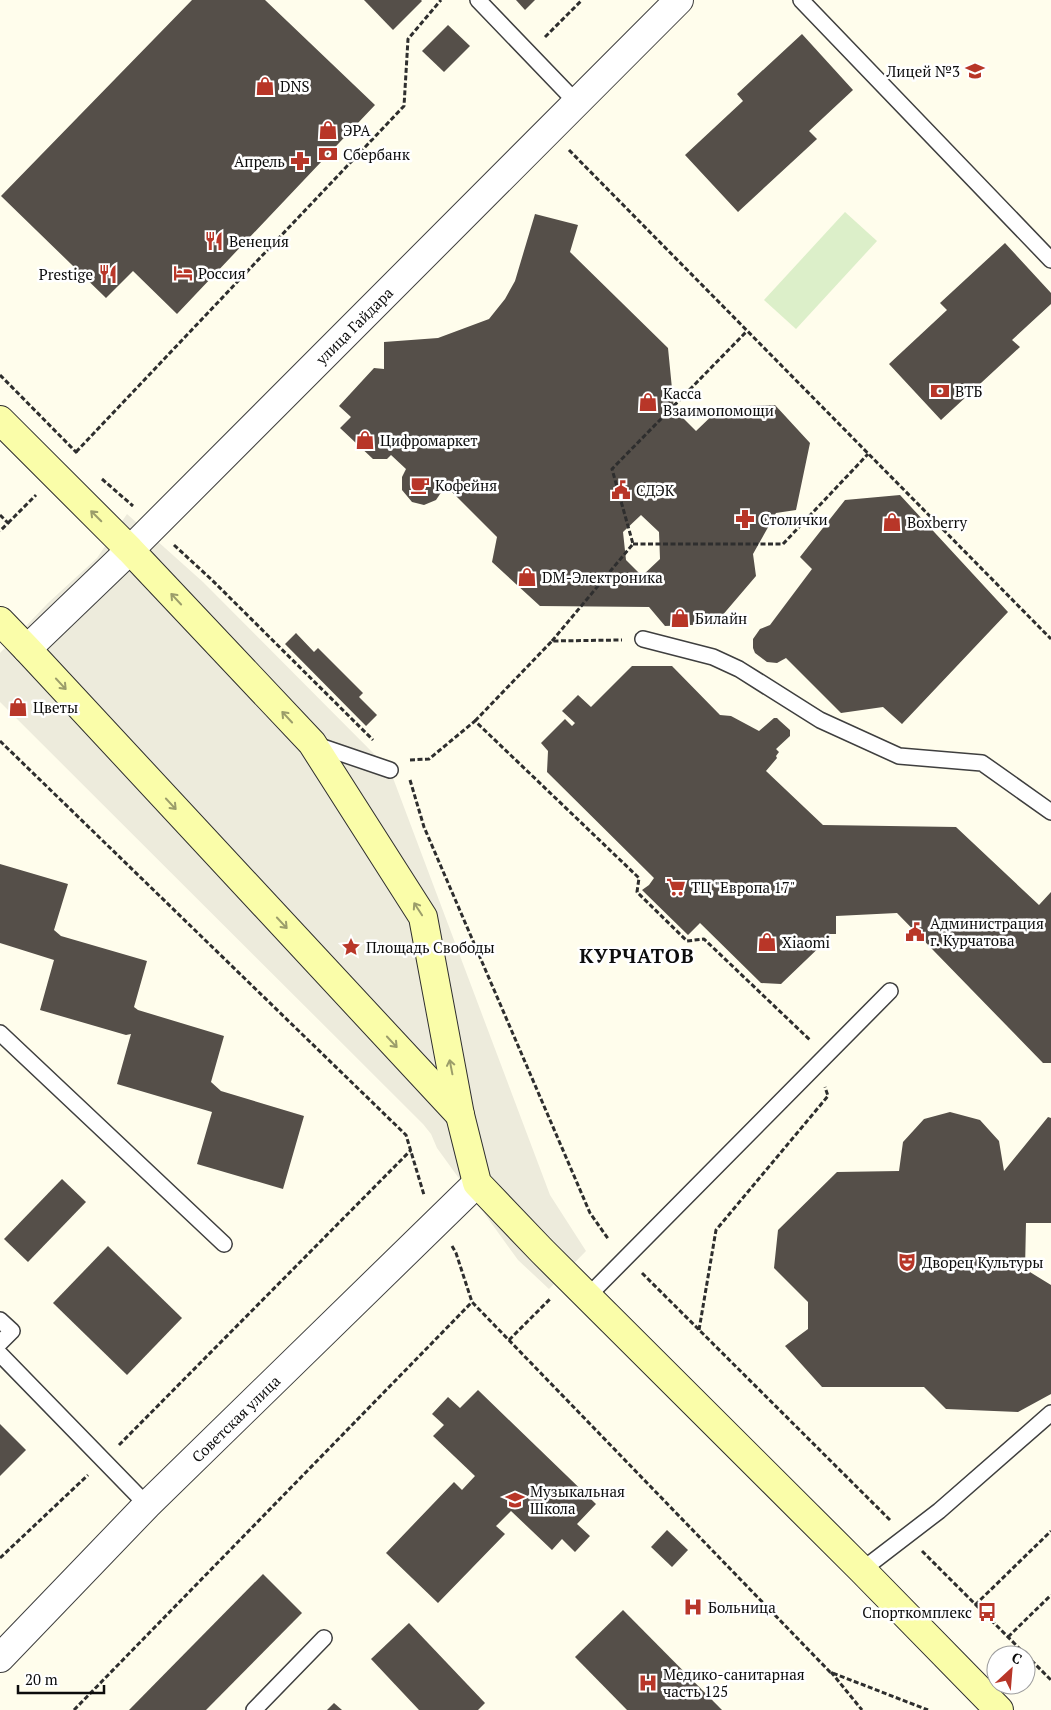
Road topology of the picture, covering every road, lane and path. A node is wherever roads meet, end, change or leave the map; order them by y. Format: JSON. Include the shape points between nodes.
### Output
{"nodes":[{"id":1,"x":441,"y":0,"type":"edge"},
{"id":2,"x":478,"y":0,"type":"edge"},
{"id":3,"x":582,"y":0,"type":"edge"},
{"id":4,"x":679,"y":0,"type":"edge"},
{"id":5,"x":801,"y":0,"type":"edge"},
{"id":6,"x":529,"y":53,"type":"junction"},
{"id":7,"x":576,"y":102,"type":"junction"},
{"id":8,"x":548,"y":130,"type":"junction"},
{"id":9,"x":1051,"y":260,"type":"edge"},
{"id":10,"x":747,"y":331,"type":"junction"},
{"id":11,"x":0,"y":375,"type":"edge"},
{"id":12,"x":0,"y":420,"type":"edge"},
{"id":13,"x":76,"y":452,"type":"junction"},
{"id":14,"x":868,"y":454,"type":"junction"},
{"id":15,"x":82,"y":459,"type":"dead end"},
{"id":16,"x":55,"y":475,"type":"junction"},
{"id":17,"x":100,"y":477,"type":"dead end"},
{"id":18,"x":0,"y":515,"type":"edge"},
{"id":19,"x":8,"y":523,"type":"junction"},
{"id":20,"x":154,"y":526,"type":"junction"},
{"id":21,"x":0,"y":531,"type":"edge"},
{"id":22,"x":632,"y":544,"type":"junction"},
{"id":23,"x":130,"y":550,"type":"junction"},
{"id":24,"x":0,"y":621,"type":"edge"},
{"id":25,"x":643,"y":639,"type":"joint"},
{"id":26,"x":1051,"y":639,"type":"edge"},
{"id":27,"x":552,"y":641,"type":"junction"},
{"id":28,"x":27,"y":649,"type":"junction"},
{"id":29,"x":475,"y":721,"type":"junction"},
{"id":30,"x":0,"y":741,"type":"edge"},
{"id":31,"x":312,"y":743,"type":"junction"},
{"id":32,"x":379,"y":746,"type":"dead end"},
{"id":33,"x":404,"y":760,"type":"dead end"},
{"id":34,"x":390,"y":770,"type":"dead end"},
{"id":35,"x":410,"y":779,"type":"dead end"},
{"id":36,"x":1051,"y":812,"type":"edge"},
{"id":37,"x":890,"y":991,"type":"dead end"},
{"id":38,"x":0,"y":1033,"type":"edge"},
{"id":39,"x":819,"y":1062,"type":"junction"},
{"id":40,"x":460,"y":1115,"type":"junction"},
{"id":41,"x":411,"y":1150,"type":"junction"},
{"id":42,"x":476,"y":1183,"type":"junction"},
{"id":43,"x":438,"y":1221,"type":"junction"},
{"id":44,"x":609,"y":1240,"type":"dead end"},
{"id":45,"x":224,"y":1244,"type":"dead end"},
{"id":46,"x":587,"y":1297,"type":"junction"},
{"id":47,"x":472,"y":1302,"type":"junction"},
{"id":48,"x":0,"y":1320,"type":"edge"},
{"id":49,"x":0,"y":1343,"type":"edge"},
{"id":50,"x":0,"y":1354,"type":"edge"},
{"id":51,"x":1051,"y":1413,"type":"edge"},
{"id":52,"x":103,"y":1460,"type":"junction"},
{"id":53,"x":147,"y":1505,"type":"junction"},
{"id":54,"x":1051,"y":1531,"type":"edge"},
{"id":55,"x":905,"y":1535,"type":"junction"},
{"id":56,"x":0,"y":1558,"type":"edge"},
{"id":57,"x":862,"y":1570,"type":"junction"},
{"id":58,"x":1051,"y":1595,"type":"edge"},
{"id":59,"x":976,"y":1605,"type":"junction"},
{"id":60,"x":1008,"y":1637,"type":"junction"},
{"id":61,"x":324,"y":1638,"type":"dead end"},
{"id":62,"x":1016,"y":1645,"type":"edge"},
{"id":63,"x":0,"y":1658,"type":"edge"},
{"id":64,"x":1036,"y":1665,"type":"edge"},
{"id":65,"x":830,"y":1672,"type":"junction"},
{"id":66,"x":1051,"y":1679,"type":"edge"},
{"id":67,"x":74,"y":1710,"type":"edge"},
{"id":68,"x":254,"y":1710,"type":"edge"},
{"id":69,"x":862,"y":1710,"type":"edge"},
{"id":70,"x":928,"y":1710,"type":"edge"},
{"id":71,"x":999,"y":1710,"type":"edge"}],
"edges":[{"from":1,"to":13,"type":"path","via":[[408,39],[404,106]]},
{"from":2,"to":6,"type":"lane"},
{"from":3,"to":6,"type":"path"},
{"from":4,"to":7,"type":"street","name":"улица Гайдара"},
{"from":5,"to":9,"type":"lane"},
{"from":6,"to":7,"type":"lane"},
{"from":7,"to":8,"type":"street","name":"улица Гайдара"},
{"from":8,"to":10,"type":"path"},
{"from":8,"to":20,"type":"street","name":"улица Гайдара"},
{"from":10,"to":14,"type":"path"},
{"from":10,"to":22,"type":"path","via":[[612,468]]},
{"from":11,"to":13,"type":"path"},
{"from":12,"to":16,"type":"main road"},
{"from":13,"to":15,"type":"path"},
{"from":13,"to":16,"type":"path"},
{"from":14,"to":22,"type":"path","via":[[783,544]]},
{"from":14,"to":26,"type":"path"},
{"from":16,"to":19,"type":"path"},
{"from":23,"to":16,"type":"main road","one_way":true},
{"from":17,"to":20,"type":"path"},
{"from":18,"to":19,"type":"path"},
{"from":19,"to":21,"type":"path"},
{"from":20,"to":23,"type":"street","name":"улица Гайдара"},
{"from":20,"to":32,"type":"path"},
{"from":22,"to":27,"type":"path"},
{"from":23,"to":28,"type":"street","name":"улица Гайдара"},
{"from":31,"to":23,"type":"main road","one_way":true},
{"from":24,"to":28,"type":"main road"},
{"from":25,"to":27,"type":"path"},
{"from":25,"to":36,"type":"lane","via":[[714,657],[820,720],[899,756],[982,763]]},
{"from":27,"to":29,"type":"path"},
{"from":28,"to":40,"type":"main road","one_way":true},
{"from":29,"to":33,"type":"path","via":[[429,759]]},
{"from":29,"to":39,"type":"path","via":[[639,878],[637,892],[687,941],[704,939],[815,1045]]},
{"from":30,"to":41,"type":"path","via":[[406,1134]]},
{"from":31,"to":34,"type":"lane"},
{"from":40,"to":31,"type":"main road","one_way":true,"via":[[423,917]]},
{"from":35,"to":44,"type":"path","via":[[424,827],[590,1213]]},
{"from":37,"to":39,"type":"lane"},
{"from":38,"to":45,"type":"lane"},
{"from":39,"to":46,"type":"lane"},
{"from":39,"to":55,"type":"path","via":[[828,1096],[716,1230],[699,1330]]},
{"from":40,"to":42,"type":"main road"},
{"from":41,"to":43,"type":"path","via":[[425,1198]]},
{"from":41,"to":52,"type":"path"},
{"from":42,"to":43,"type":"street","name":"Советская улица"},
{"from":42,"to":46,"type":"main road"},
{"from":43,"to":47,"type":"path","via":[[456,1253]]},
{"from":43,"to":53,"type":"street","name":"Советская улица"},
{"from":46,"to":57,"type":"main road"},
{"from":47,"to":65,"type":"path"},
{"from":47,"to":67,"type":"path"},
{"from":48,"to":49,"type":"lane","via":[[12,1331]]},
{"from":50,"to":52,"type":"lane"},
{"from":51,"to":55,"type":"lane","via":[[939,1511]]},
{"from":52,"to":53,"type":"lane"},
{"from":52,"to":56,"type":"path"},
{"from":53,"to":63,"type":"street","name":"Советская улица"},
{"from":54,"to":59,"type":"path"},
{"from":55,"to":57,"type":"lane"},
{"from":55,"to":59,"type":"path"},
{"from":57,"to":71,"type":"main road"},
{"from":58,"to":60,"type":"path"},
{"from":59,"to":60,"type":"path"},
{"from":60,"to":62,"type":"path"},
{"from":61,"to":68,"type":"lane"},
{"from":64,"to":66,"type":"path"},
{"from":65,"to":69,"type":"path"},
{"from":65,"to":70,"type":"path"}]}
